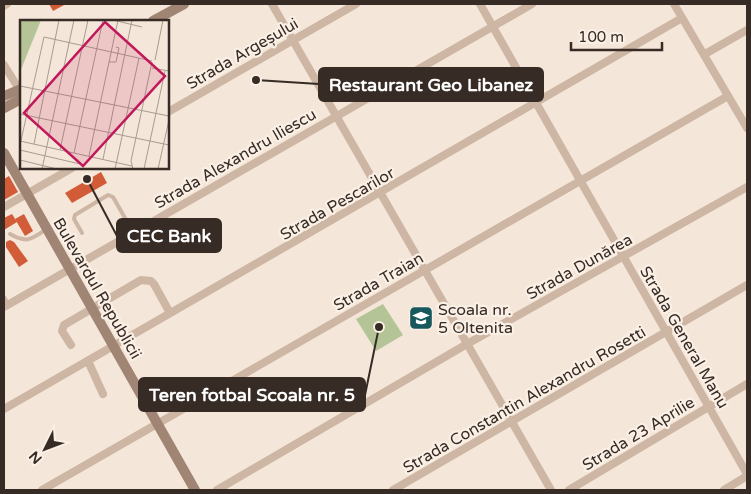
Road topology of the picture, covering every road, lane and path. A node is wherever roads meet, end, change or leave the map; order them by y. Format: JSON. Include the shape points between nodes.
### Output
{"nodes":[{"id":1,"x":184,"y":4,"type":"edge"},
{"id":2,"x":272,"y":4,"type":"edge"},
{"id":3,"x":356,"y":4,"type":"edge"},
{"id":4,"x":480,"y":4,"type":"edge"},
{"id":5,"x":532,"y":4,"type":"edge"},
{"id":6,"x":674,"y":4,"type":"edge"},
{"id":7,"x":682,"y":18,"type":"junction"},
{"id":8,"x":155,"y":20,"type":"edge"},
{"id":9,"x":493,"y":26,"type":"junction"},
{"id":10,"x":747,"y":30,"type":"edge"},
{"id":11,"x":292,"y":40,"type":"junction"},
{"id":12,"x":705,"y":54,"type":"junction"},
{"id":13,"x":4,"y":65,"type":"edge"},
{"id":14,"x":20,"y":92,"type":"edge"},
{"id":15,"x":4,"y":96,"type":"edge"},
{"id":16,"x":728,"y":96,"type":"junction"},
{"id":17,"x":536,"y":103,"type":"junction"},
{"id":18,"x":4,"y":108,"type":"edge"},
{"id":19,"x":169,"y":111,"type":"edge"},
{"id":20,"x":336,"y":116,"type":"junction"},
{"id":21,"x":747,"y":128,"type":"edge"},
{"id":22,"x":4,"y":153,"type":"edge"},
{"id":23,"x":70,"y":169,"type":"edge"},
{"id":24,"x":581,"y":180,"type":"junction"},
{"id":25,"x":747,"y":187,"type":"edge"},
{"id":26,"x":27,"y":194,"type":"junction"},
{"id":27,"x":381,"y":194,"type":"junction"},
{"id":28,"x":4,"y":207,"type":"edge"},
{"id":29,"x":47,"y":229,"type":"junction"},
{"id":30,"x":133,"y":232,"type":"junction"},
{"id":31,"x":82,"y":233,"type":"dead end"},
{"id":32,"x":10,"y":234,"type":"dead end"},
{"id":33,"x":624,"y":256,"type":"junction"},
{"id":34,"x":70,"y":269,"type":"junction"},
{"id":35,"x":424,"y":270,"type":"junction"},
{"id":36,"x":747,"y":285,"type":"edge"},
{"id":37,"x":4,"y":297,"type":"edge"},
{"id":38,"x":6,"y":306,"type":"edge"},
{"id":39,"x":92,"y":309,"type":"junction"},
{"id":40,"x":170,"y":314,"type":"junction"},
{"id":41,"x":666,"y":332,"type":"junction"},
{"id":42,"x":467,"y":344,"type":"junction"},
{"id":43,"x":71,"y":345,"type":"dead end"},
{"id":44,"x":114,"y":346,"type":"junction"},
{"id":45,"x":88,"y":361,"type":"junction"},
{"id":46,"x":747,"y":384,"type":"edge"},
{"id":47,"x":103,"y":394,"type":"dead end"},
{"id":48,"x":709,"y":407,"type":"junction"},
{"id":49,"x":4,"y":409,"type":"edge"},
{"id":50,"x":511,"y":422,"type":"junction"},
{"id":51,"x":157,"y":424,"type":"junction"},
{"id":52,"x":747,"y":475,"type":"edge"},
{"id":53,"x":42,"y":490,"type":"edge"},
{"id":54,"x":195,"y":490,"type":"edge"},
{"id":55,"x":217,"y":490,"type":"edge"},
{"id":56,"x":393,"y":490,"type":"edge"},
{"id":57,"x":550,"y":490,"type":"edge"},
{"id":58,"x":569,"y":490,"type":"edge"},
{"id":59,"x":724,"y":490,"type":"edge"}],
"edges":[{"from":1,"to":8,"type":"street"},
{"from":2,"to":11,"type":"street"},
{"from":3,"to":11,"type":"street","name":"Strada Argeșului"},
{"from":4,"to":9,"type":"street","name":"Strada General Manu"},
{"from":5,"to":9,"type":"street","name":"Strada Alexandru Iliescu"},
{"from":6,"to":7,"type":"street"},
{"from":7,"to":12,"type":"street"},
{"from":7,"to":17,"type":"street","name":"Strada Pescarilor"},
{"from":9,"to":17,"type":"street","name":"Strada General Manu"},
{"from":9,"to":20,"type":"street","name":"Strada Alexandru Iliescu"},
{"from":10,"to":12,"type":"street"},
{"from":11,"to":19,"type":"street","name":"Strada Argeșului"},
{"from":11,"to":20,"type":"street"},
{"from":12,"to":16,"type":"street"},
{"from":13,"to":14,"type":"street"},
{"from":14,"to":15,"type":"street"},
{"from":14,"to":18,"type":"street"},
{"from":16,"to":21,"type":"street"},
{"from":16,"to":24,"type":"street","name":"Strada Traian"},
{"from":17,"to":24,"type":"street","name":"Strada General Manu"},
{"from":17,"to":27,"type":"street","name":"Strada Pescarilor"},
{"from":20,"to":27,"type":"street"},
{"from":20,"to":30,"type":"street","name":"Strada Alexandru Iliescu"},
{"from":22,"to":26,"type":"street","name":"Bulevardul Republicii"},
{"from":23,"to":26,"type":"street"},
{"from":24,"to":33,"type":"street","name":"Strada General Manu"},
{"from":24,"to":35,"type":"street","name":"Strada Traian"},
{"from":25,"to":33,"type":"street","name":"Strada Dunărea"},
{"from":26,"to":28,"type":"street"},
{"from":26,"to":29,"type":"street","name":"Bulevardul Republicii"},
{"from":27,"to":35,"type":"street"},
{"from":27,"to":40,"type":"street","name":"Strada Pescarilor"},
{"from":29,"to":32,"type":"lane","via":[[29,240]]},
{"from":29,"to":34,"type":"street","name":"Bulevardul Republicii"},
{"from":30,"to":31,"type":"lane","via":[[113,197],[108,196],[75,215]]},
{"from":30,"to":34,"type":"street","name":"Strada Alexandru Iliescu"},
{"from":33,"to":41,"type":"street","name":"Strada General Manu"},
{"from":33,"to":42,"type":"street","name":"Strada Dunărea"},
{"from":34,"to":38,"type":"street","name":"Strada Alexandru Iliescu"},
{"from":34,"to":39,"type":"street","name":"Bulevardul Republicii"},
{"from":35,"to":42,"type":"street"},
{"from":35,"to":51,"type":"street","name":"Strada Traian"},
{"from":36,"to":41,"type":"street","name":"Strada Constantin Alexandru Rosetti"},
{"from":37,"to":38,"type":"lane"},
{"from":39,"to":40,"type":"street","via":[[146,280],[154,284]]},
{"from":39,"to":43,"type":"street","via":[[62,328]]},
{"from":39,"to":44,"type":"street","name":"Bulevardul Republicii"},
{"from":40,"to":44,"type":"street","name":"Strada Pescarilor"},
{"from":41,"to":48,"type":"street","name":"Strada General Manu"},
{"from":41,"to":50,"type":"street","name":"Strada Constantin Alexandru Rosetti"},
{"from":42,"to":50,"type":"street"},
{"from":42,"to":55,"type":"street","name":"Strada Dunărea"},
{"from":44,"to":45,"type":"street","name":"Strada Pescarilor"},
{"from":44,"to":51,"type":"street","name":"Bulevardul Republicii"},
{"from":45,"to":47,"type":"street"},
{"from":45,"to":49,"type":"street","name":"Strada Pescarilor"},
{"from":46,"to":48,"type":"street","name":"Strada 23 Aprilie"},
{"from":48,"to":52,"type":"street","name":"Strada General Manu"},
{"from":48,"to":58,"type":"street","name":"Strada 23 Aprilie"},
{"from":50,"to":56,"type":"street","name":"Strada Constantin Alexandru Rosetti"},
{"from":50,"to":57,"type":"street"},
{"from":51,"to":53,"type":"street","name":"Strada Traian"},
{"from":51,"to":54,"type":"street","name":"Bulevardul Republicii"},
{"from":52,"to":59,"type":"street"}]}
